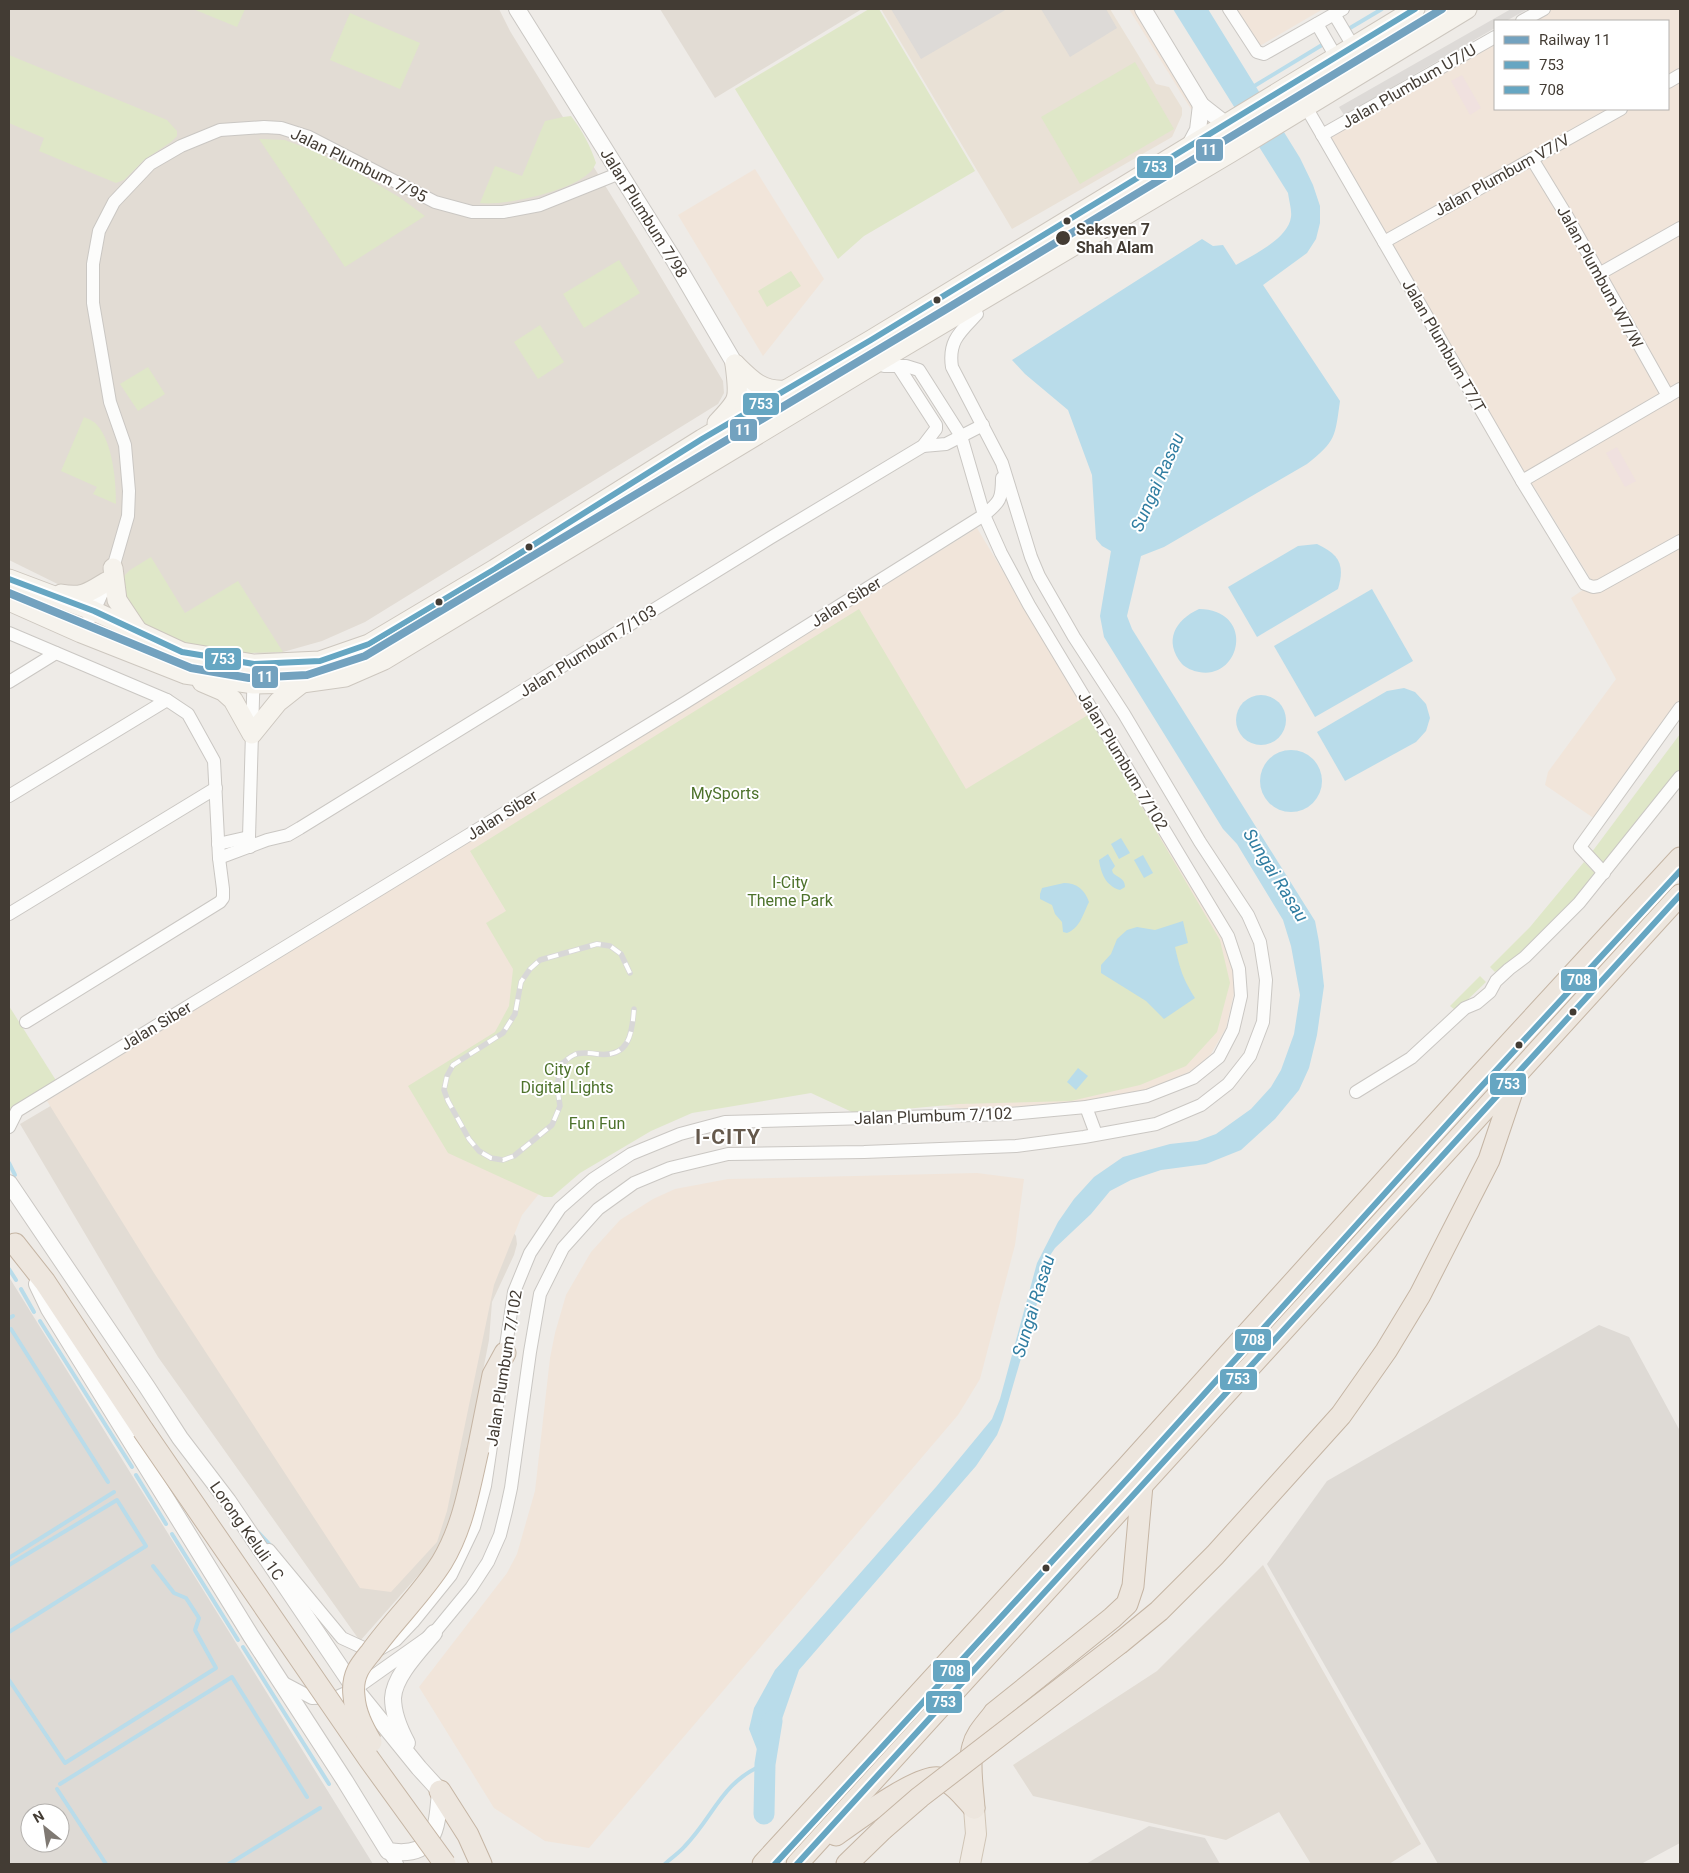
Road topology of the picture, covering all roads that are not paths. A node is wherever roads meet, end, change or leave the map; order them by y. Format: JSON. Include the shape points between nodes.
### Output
{"nodes":[{"id":1,"x":517,"y":9,"type":"edge"},
{"id":2,"x":1143,"y":9,"type":"edge"},
{"id":3,"x":1229,"y":9,"type":"edge"},
{"id":4,"x":1414,"y":9,"type":"edge"},
{"id":5,"x":1467,"y":9,"type":"edge"},
{"id":6,"x":1544,"y":9,"type":"edge"},
{"id":7,"x":1339,"y":11,"type":"edge"},
{"id":8,"x":1524,"y":20,"type":"edge"},
{"id":9,"x":1317,"y":24,"type":"junction"},
{"id":10,"x":1494,"y":38,"type":"edge"},
{"id":11,"x":1353,"y":46,"type":"junction"},
{"id":12,"x":1336,"y":57,"type":"junction"},
{"id":13,"x":1680,"y":75,"type":"edge"},
{"id":14,"x":1669,"y":81,"type":"edge"},
{"id":15,"x":1201,"y":104,"type":"junction"},
{"id":16,"x":1300,"y":110,"type":"junction"},
{"id":17,"x":1619,"y":110,"type":"edge"},
{"id":18,"x":1226,"y":122,"type":"junction"},
{"id":19,"x":1322,"y":135,"type":"junction"},
{"id":20,"x":1190,"y":145,"type":"junction"},
{"id":21,"x":1237,"y":149,"type":"junction"},
{"id":22,"x":1532,"y":159,"type":"junction"},
{"id":23,"x":620,"y":173,"type":"junction"},
{"id":24,"x":1680,"y":228,"type":"edge"},
{"id":25,"x":1384,"y":242,"type":"junction"},
{"id":26,"x":1599,"y":274,"type":"junction"},
{"id":27,"x":976,"y":314,"type":"junction"},
{"id":28,"x":735,"y":364,"type":"junction"},
{"id":29,"x":888,"y":364,"type":"junction"},
{"id":30,"x":1680,"y":389,"type":"edge"},
{"id":31,"x":786,"y":390,"type":"junction"},
{"id":32,"x":1668,"y":396,"type":"junction"},
{"id":33,"x":763,"y":412,"type":"junction"},
{"id":34,"x":983,"y":425,"type":"junction"},
{"id":35,"x":961,"y":436,"type":"junction"},
{"id":36,"x":702,"y":438,"type":"junction"},
{"id":37,"x":923,"y":446,"type":"junction"},
{"id":38,"x":1002,"y":463,"type":"junction"},
{"id":39,"x":686,"y":478,"type":"junction"},
{"id":40,"x":1522,"y":481,"type":"junction"},
{"id":41,"x":984,"y":515,"type":"junction"},
{"id":42,"x":1680,"y":541,"type":"edge"},
{"id":43,"x":109,"y":575,"type":"junction"},
{"id":44,"x":15,"y":582,"type":"edge"},
{"id":45,"x":9,"y":601,"type":"edge"},
{"id":46,"x":94,"y":611,"type":"junction"},
{"id":47,"x":9,"y":633,"type":"edge"},
{"id":48,"x":81,"y":633,"type":"junction"},
{"id":49,"x":139,"y":633,"type":"junction"},
{"id":50,"x":56,"y":653,"type":"junction"},
{"id":51,"x":254,"y":664,"type":"junction"},
{"id":52,"x":183,"y":673,"type":"junction"},
{"id":53,"x":9,"y":682,"type":"edge"},
{"id":54,"x":302,"y":683,"type":"junction"},
{"id":55,"x":254,"y":684,"type":"junction"},
{"id":56,"x":167,"y":700,"type":"junction"},
{"id":57,"x":1680,"y":708,"type":"edge"},
{"id":58,"x":252,"y":734,"type":"junction"},
{"id":59,"x":1680,"y":777,"type":"edge"},
{"id":60,"x":216,"y":788,"type":"junction"},
{"id":61,"x":9,"y":796,"type":"edge"},
{"id":62,"x":249,"y":842,"type":"junction"},
{"id":63,"x":218,"y":844,"type":"junction"},
{"id":64,"x":219,"y":858,"type":"junction"},
{"id":65,"x":1680,"y":858,"type":"edge"},
{"id":66,"x":1604,"y":873,"type":"junction"},
{"id":67,"x":1680,"y":895,"type":"edge"},
{"id":68,"x":9,"y":914,"type":"edge"},
{"id":69,"x":26,"y":1022,"type":"dead end"},
{"id":70,"x":1518,"y":1072,"type":"junction"},
{"id":71,"x":1356,"y":1092,"type":"dead end"},
{"id":72,"x":1086,"y":1108,"type":"junction"},
{"id":73,"x":9,"y":1128,"type":"edge"},
{"id":74,"x":1096,"y":1134,"type":"junction"},
{"id":75,"x":9,"y":1183,"type":"edge"},
{"id":76,"x":12,"y":1238,"type":"edge"},
{"id":77,"x":504,"y":1353,"type":"junction"},
{"id":78,"x":1142,"y":1485,"type":"junction"},
{"id":79,"x":228,"y":1500,"type":"junction"},
{"id":80,"x":434,"y":1633,"type":"junction"},
{"id":81,"x":280,"y":1681,"type":"junction"},
{"id":82,"x":355,"y":1689,"type":"junction"},
{"id":83,"x":419,"y":1768,"type":"junction"},
{"id":84,"x":440,"y":1791,"type":"junction"},
{"id":85,"x":974,"y":1808,"type":"junction"},
{"id":86,"x":432,"y":1837,"type":"junction"},
{"id":87,"x":392,"y":1858,"type":"edge"},
{"id":88,"x":799,"y":1862,"type":"edge"},
{"id":89,"x":431,"y":1864,"type":"edge"},
{"id":90,"x":445,"y":1864,"type":"edge"},
{"id":91,"x":454,"y":1864,"type":"edge"},
{"id":92,"x":481,"y":1864,"type":"edge"},
{"id":93,"x":763,"y":1864,"type":"edge"},
{"id":94,"x":846,"y":1864,"type":"edge"},
{"id":95,"x":970,"y":1864,"type":"edge"}],
"edges":[{"from":1,"to":23,"type":"street","name":"Jalan Plumbum 7/98"},
{"from":2,"to":15,"type":"street"},
{"from":3,"to":9,"type":"street","via":[[1256,52],[1264,54]]},
{"from":4,"to":11,"type":"main road"},
{"from":5,"to":16,"type":"main road"},
{"from":6,"to":8,"type":"street"},
{"from":7,"to":9,"type":"street"},
{"from":7,"to":11,"type":"street"},
{"from":9,"to":12,"type":"street"},
{"from":10,"to":19,"type":"street","name":"Jalan Plumbum U7/U"},
{"from":11,"to":12,"type":"main road"},
{"from":12,"to":18,"type":"main road"},
{"from":13,"to":14,"type":"street"},
{"from":15,"to":18,"type":"street"},
{"from":15,"to":20,"type":"street","via":[[1198,130]]},
{"from":16,"to":19,"type":"street","name":"Jalan Plumbum T7/T"},
{"from":16,"to":21,"type":"main road"},
{"from":17,"to":22,"type":"street","name":"Jalan Plumbum V7/V"},
{"from":18,"to":20,"type":"main road"},
{"from":19,"to":25,"type":"street","name":"Jalan Plumbum T7/T"},
{"from":20,"to":31,"type":"main road"},
{"from":21,"to":27,"type":"main road","via":[[1180,194]]},
{"from":21,"to":29,"type":"main road"},
{"from":22,"to":25,"type":"street","name":"Jalan Plumbum V7/V"},
{"from":22,"to":26,"type":"street","name":"Jalan Plumbum W7/W"},
{"from":23,"to":28,"type":"street","name":"Jalan Plumbum 7/98"},
{"from":23,"to":43,"type":"street","name":"Jalan Plumbum 7/95","via":[[540,205],[503,212],[472,212],[435,202],[309,137],[281,128],[220,130],[181,146],[150,164],[114,202],[99,231],[93,264],[93,303],[110,402],[125,445],[129,491],[128,516]]},
{"from":24,"to":26,"type":"street"},
{"from":25,"to":40,"type":"street","name":"Jalan Plumbum T7/T"},
{"from":26,"to":32,"type":"street","name":"Jalan Plumbum W7/W"},
{"from":27,"to":29,"type":"main road"},
{"from":27,"to":34,"type":"street","name":"Jalan Plumbum 7/102","via":[[954,340],[950,358]]},
{"from":28,"to":31,"type":"main road","via":[[755,384],[776,391]]},
{"from":28,"to":33,"type":"street","name":"Jalan Plumbum 7/98"},
{"from":28,"to":36,"type":"main road","via":[[738,393],[734,406]]},
{"from":29,"to":33,"type":"main road","via":[[837,377]]},
{"from":29,"to":35,"type":"street","name":"Jalan Plumbum 7/102","via":[[919,370]]},
{"from":29,"to":37,"type":"street","via":[[936,425],[936,430]]},
{"from":29,"to":39,"type":"main road","via":[[839,385]]},
{"from":30,"to":32,"type":"street"},
{"from":31,"to":33,"type":"main road"},
{"from":32,"to":40,"type":"street"},
{"from":33,"to":36,"type":"main road"},
{"from":33,"to":39,"type":"main road","via":[[702,458]]},
{"from":34,"to":35,"type":"street"},
{"from":34,"to":38,"type":"street","name":"Jalan Plumbum 7/102"},
{"from":35,"to":37,"type":"street","via":[[946,444]]},
{"from":35,"to":41,"type":"street","name":"Jalan Plumbum 7/102"},
{"from":36,"to":51,"type":"main road","via":[[495,569],[368,644],[320,661]]},
{"from":37,"to":62,"type":"street","name":"Jalan Plumbum 7/103","via":[[300,828],[288,835]]},
{"from":38,"to":41,"type":"street","name":"Jalan Siber","via":[[1002,495],[999,503]]},
{"from":38,"to":74,"type":"street","name":"Jalan Plumbum 7/102","via":[[1030,557],[1039,576],[1200,842],[1248,915],[1260,942],[1266,980],[1263,1022],[1250,1056],[1228,1084],[1201,1105],[1156,1124]]},
{"from":39,"to":54,"type":"main road","via":[[384,660],[345,677]]},
{"from":40,"to":42,"type":"street","name":"Jalan Plumbum T7/T","via":[[1585,584],[1593,588]]},
{"from":41,"to":72,"type":"street","name":"Jalan Plumbum 7/102","via":[[1029,605],[1228,936],[1239,969],[1241,996],[1233,1030],[1219,1057],[1193,1078],[1147,1096]]},
{"from":41,"to":73,"type":"street","name":"Jalan Siber","via":[[686,702],[17,1111]]},
{"from":43,"to":44,"type":"main road","via":[[85,595],[72,596]]},
{"from":43,"to":46,"type":"street","name":"Jalan Plumbum 7/95"},
{"from":43,"to":49,"type":"main road","via":[[117,600]]},
{"from":44,"to":46,"type":"main road"},
{"from":45,"to":48,"type":"main road"},
{"from":46,"to":48,"type":"street","name":"Jalan Plumbum 7/95"},
{"from":46,"to":49,"type":"main road"},
{"from":47,"to":50,"type":"street"},
{"from":48,"to":52,"type":"main road"},
{"from":49,"to":51,"type":"main road","via":[[182,652]]},
{"from":50,"to":53,"type":"street"},
{"from":50,"to":56,"type":"street"},
{"from":51,"to":55,"type":"street"},
{"from":52,"to":55,"type":"main road"},
{"from":52,"to":58,"type":"main road","via":[[223,691],[233,700]]},
{"from":54,"to":55,"type":"main road"},
{"from":54,"to":58,"type":"main road","via":[[278,702]]},
{"from":55,"to":58,"type":"street"},
{"from":56,"to":60,"type":"street","via":[[188,714],[214,762]]},
{"from":56,"to":61,"type":"street"},
{"from":57,"to":66,"type":"street","via":[[1580,847]]},
{"from":58,"to":62,"type":"street"},
{"from":59,"to":66,"type":"street"},
{"from":60,"to":63,"type":"street"},
{"from":60,"to":68,"type":"street"},
{"from":62,"to":63,"type":"street"},
{"from":62,"to":64,"type":"street"},
{"from":63,"to":64,"type":"street"},
{"from":64,"to":69,"type":"street","via":[[224,889],[220,902]]},
{"from":65,"to":93,"type":"highway"},
{"from":66,"to":71,"type":"street","via":[[1555,928],[1509,969],[1490,992],[1460,1012],[1411,1058]]},
{"from":67,"to":70,"type":"highway"},
{"from":70,"to":78,"type":"highway"},
{"from":70,"to":94,"type":"highway","bridge":true,"via":[[1489,1160],[1420,1296],[1341,1415],[1215,1555],[1159,1611],[920,1797]]},
{"from":72,"to":74,"type":"street"},
{"from":72,"to":77,"type":"street","name":"Jalan Plumbum 7/102","via":[[1010,1114],[725,1122],[680,1134],[631,1154],[560,1208],[530,1253],[514,1292]]},
{"from":74,"to":80,"type":"street","name":"Jalan Plumbum 7/102","via":[[1035,1144],[965,1149],[728,1154],[670,1168],[634,1184],[598,1209],[563,1248],[540,1294],[511,1488],[500,1535],[471,1588]]},
{"from":75,"to":79,"type":"street","name":"Lorong Keluli 1C","via":[[180,1438]]},
{"from":76,"to":81,"type":"street","via":[[49,1309]]},
{"from":76,"to":90,"type":"highway","bridge":true},
{"from":77,"to":79,"type":"street","name":"Jalan Plumbum 7/102","via":[[485,1486],[474,1527],[451,1575],[396,1640],[380,1649],[366,1649],[342,1638]]},
{"from":77,"to":91,"type":"highway","bridge":true,"via":[[493,1375],[463,1515],[452,1543],[424,1586],[379,1640],[358,1670],[354,1682],[356,1709],[372,1744]]},
{"from":78,"to":85,"type":"highway","via":[[1134,1586],[1126,1604],[994,1713],[981,1730],[973,1746]]},
{"from":78,"to":88,"type":"highway"},
{"from":79,"to":82,"type":"street","name":"Lorong Keluli 1C"},
{"from":80,"to":82,"type":"street","name":"Jalan Plumbum 7/102"},
{"from":80,"to":83,"type":"street","via":[[401,1675],[393,1698],[398,1725]]},
{"from":81,"to":82,"type":"street","name":"Jalan Plumbum 7/102","via":[[312,1698],[337,1697]]},
{"from":81,"to":87,"type":"street"},
{"from":82,"to":83,"type":"street","name":"Lorong Keluli 1C"},
{"from":83,"to":84,"type":"street","name":"Lorong Keluli 1C"},
{"from":84,"to":86,"type":"street","via":[[437,1823]]},
{"from":84,"to":92,"type":"highway","via":[[468,1834]]},
{"from":85,"to":88,"type":"highway","via":[[958,1789],[939,1778],[929,1779],[910,1786],[866,1813]]},
{"from":85,"to":95,"type":"main road","via":[[976,1834]]},
{"from":86,"to":87,"type":"street","via":[[414,1852]]},
{"from":86,"to":89,"type":"street"}]}
